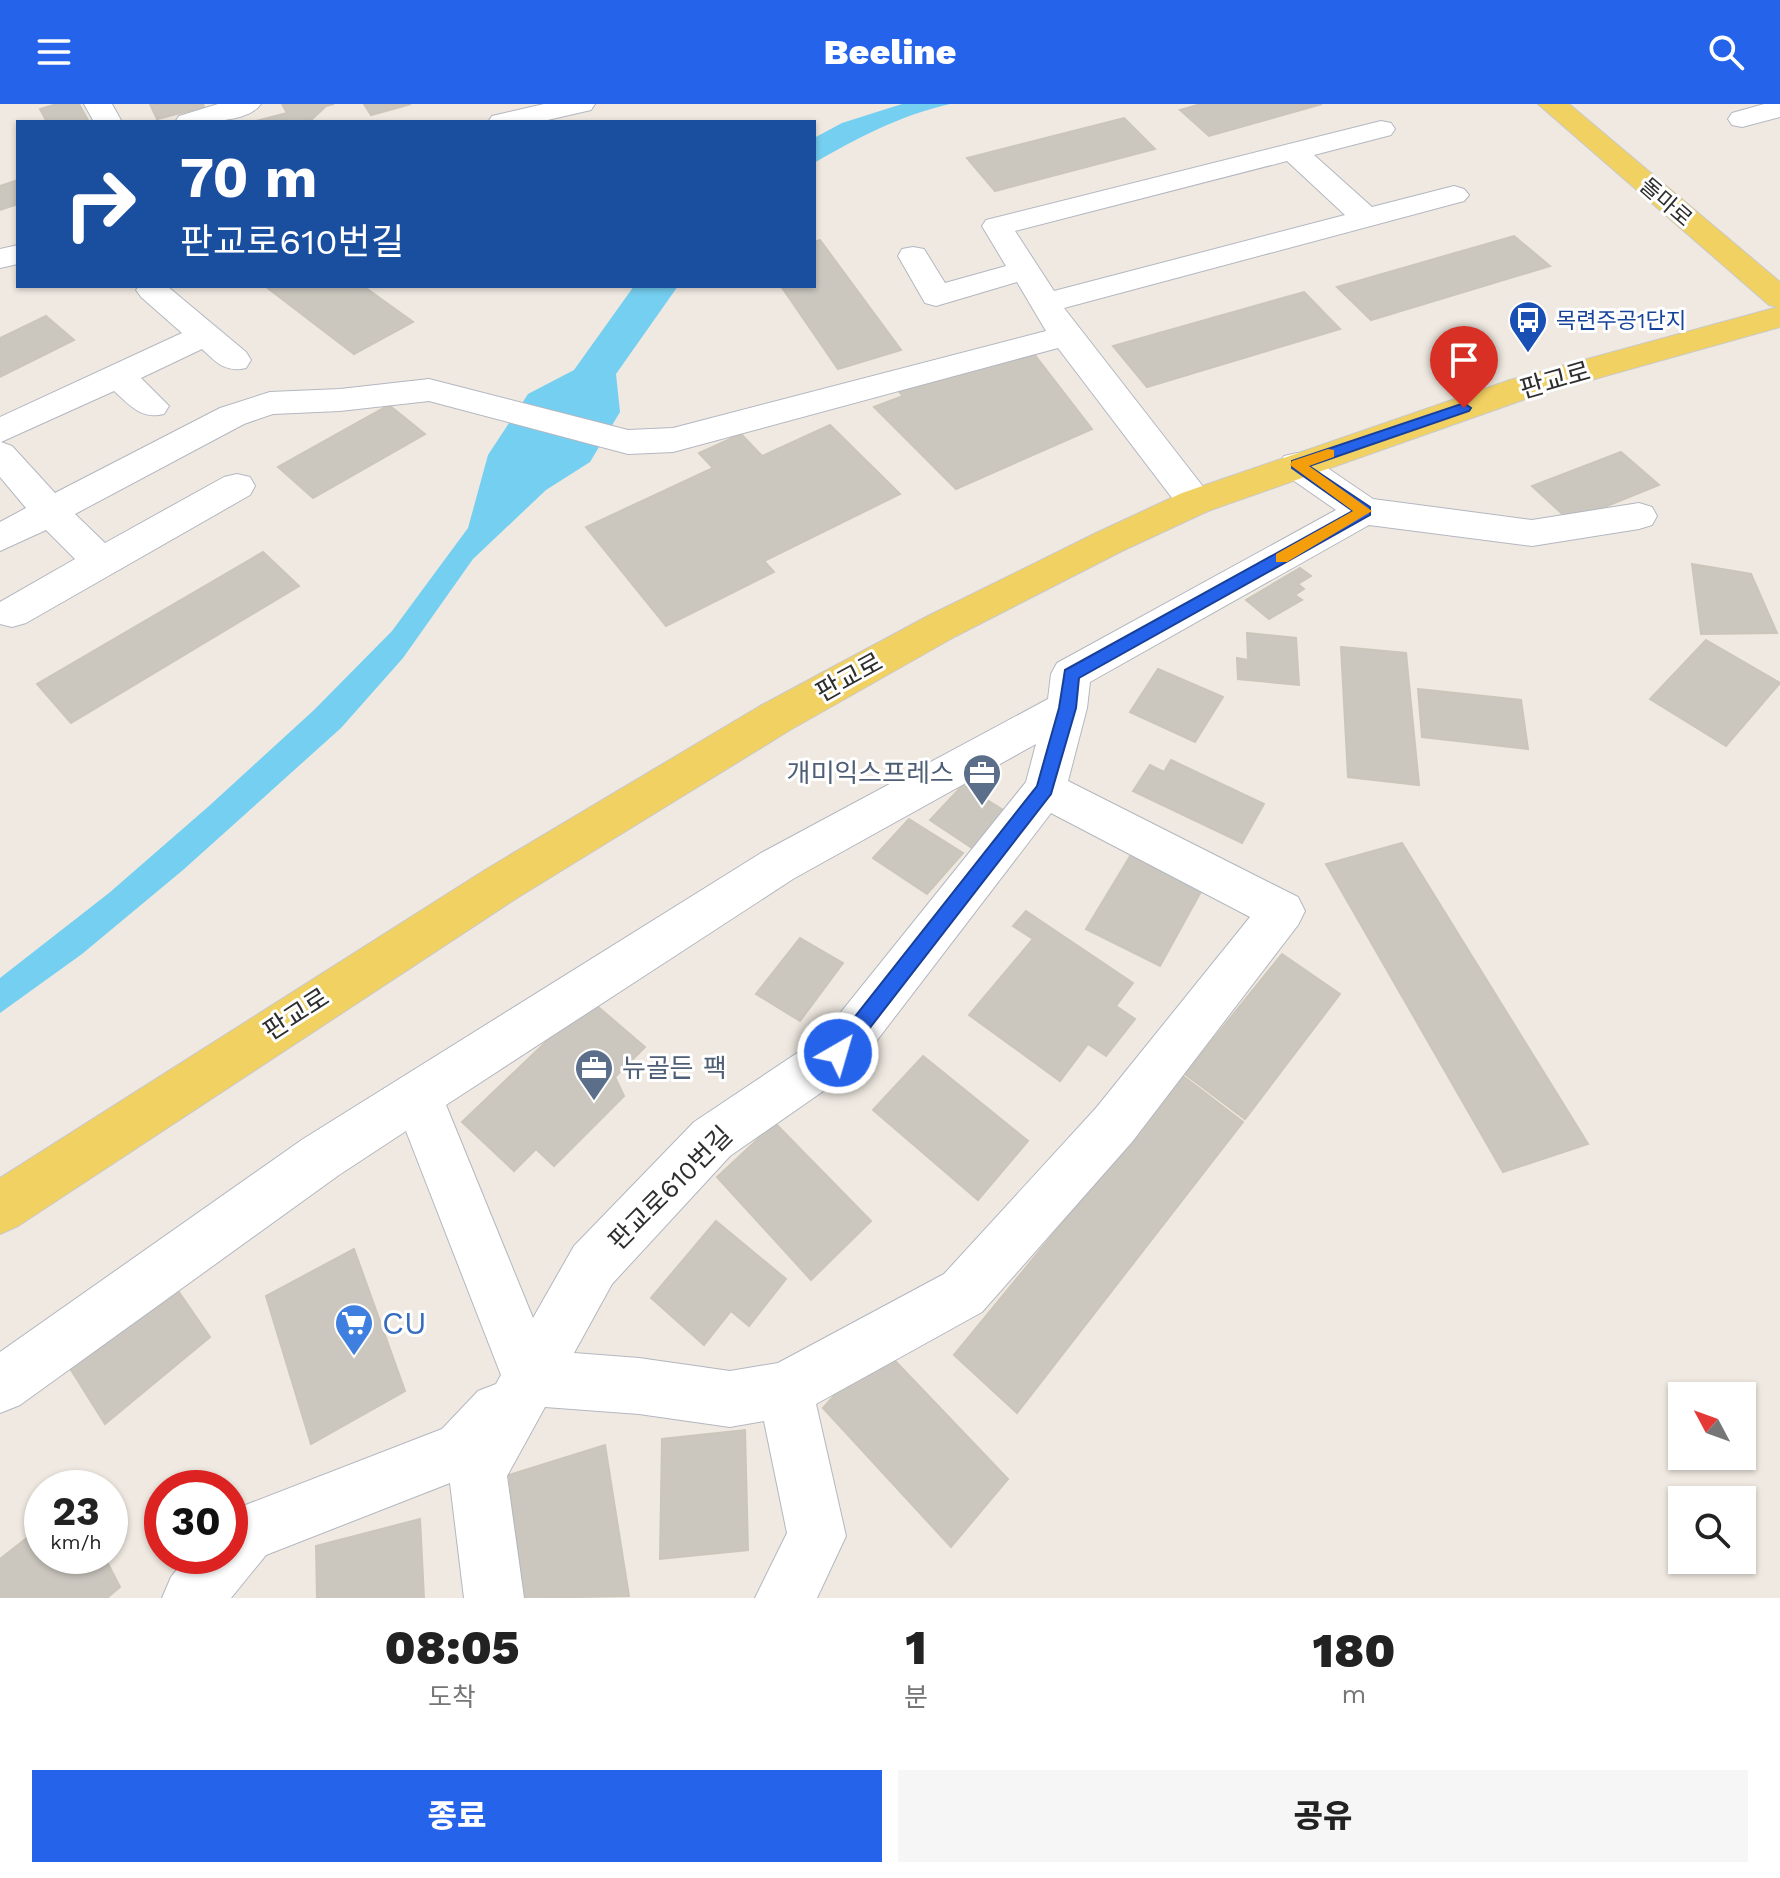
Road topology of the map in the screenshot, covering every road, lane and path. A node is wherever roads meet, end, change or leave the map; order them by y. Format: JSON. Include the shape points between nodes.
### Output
{"nodes":[{"id":1,"x":247,"y":104,"type":"edge"},
{"id":2,"x":581,"y":104,"type":"edge"},
{"id":3,"x":1552,"y":104,"type":"edge"},
{"id":4,"x":1780,"y":108,"type":"edge"},
{"id":5,"x":1742,"y":119,"type":"dead end"},
{"id":6,"x":195,"y":120,"type":"edge"},
{"id":7,"x":511,"y":120,"type":"edge"},
{"id":8,"x":1381,"y":129,"type":"dead end"},
{"id":9,"x":1293,"y":151,"type":"junction"},
{"id":10,"x":1454,"y":195,"type":"dead end"},
{"id":11,"x":1366,"y":218,"type":"junction"},
{"id":12,"x":913,"y":256,"type":"dead end"},
{"id":13,"x":1025,"y":270,"type":"junction"},
{"id":14,"x":152,"y":290,"type":"dead end"},
{"id":15,"x":1780,"y":298,"type":"edge"},
{"id":16,"x":1045,"y":303,"type":"junction"},
{"id":17,"x":1780,"y":317,"type":"edge"},
{"id":18,"x":205,"y":335,"type":"junction"},
{"id":19,"x":1066,"y":336,"type":"junction"},
{"id":20,"x":234,"y":360,"type":"dead end"},
{"id":21,"x":117,"y":376,"type":"junction"},
{"id":22,"x":152,"y":406,"type":"dead end"},
{"id":23,"x":0,"y":431,"type":"edge"},
{"id":24,"x":0,"y":454,"type":"edge"},
{"id":25,"x":1297,"y":465,"type":"junction"},
{"id":26,"x":237,"y":486,"type":"dead end"},
{"id":27,"x":1195,"y":502,"type":"junction"},
{"id":28,"x":1364,"y":511,"type":"junction"},
{"id":29,"x":50,"y":512,"type":"junction"},
{"id":30,"x":1639,"y":516,"type":"dead end"},
{"id":31,"x":0,"y":538,"type":"edge"},
{"id":32,"x":101,"y":562,"type":"junction"},
{"id":33,"x":12,"y":613,"type":"dead end"},
{"id":34,"x":1067,"y":708,"type":"junction"},
{"id":35,"x":1045,"y":789,"type":"junction"},
{"id":36,"x":417,"y":1095,"type":"junction"},
{"id":37,"x":0,"y":1208,"type":"edge"},
{"id":38,"x":530,"y":1378,"type":"junction"},
{"id":39,"x":0,"y":1385,"type":"edge"},
{"id":40,"x":785,"y":1390,"type":"junction"},
{"id":41,"x":248,"y":1533,"type":"edge"},
{"id":42,"x":212,"y":1574,"type":"edge"},
{"id":43,"x":192,"y":1598,"type":"edge"},
{"id":44,"x":494,"y":1598,"type":"edge"},
{"id":45,"x":785,"y":1598,"type":"edge"}],
"edges":[{"from":1,"to":6,"type":"street"},
{"from":2,"to":7,"type":"street"},
{"from":3,"to":15,"type":"main road","name":"돌마로"},
{"from":4,"to":5,"type":"street"},
{"from":8,"to":9,"type":"street"},
{"from":9,"to":11,"type":"street"},
{"from":9,"to":13,"type":"street","via":[[997,226]]},
{"from":10,"to":11,"type":"street"},
{"from":11,"to":16,"type":"street"},
{"from":12,"to":13,"type":"street","via":[[936,296]]},
{"from":13,"to":16,"type":"street"},
{"from":14,"to":18,"type":"street"},
{"from":16,"to":19,"type":"street"},
{"from":17,"to":25,"type":"main road","name":"판교로","via":[[1522,388]]},
{"from":18,"to":20,"type":"street"},
{"from":18,"to":21,"type":"street"},
{"from":19,"to":27,"type":"street"},
{"from":19,"to":29,"type":"street","via":[[673,440],[628,442],[429,390],[270,403],[232,416]]},
{"from":21,"to":22,"type":"street"},
{"from":21,"to":23,"type":"street"},
{"from":24,"to":29,"type":"street"},
{"from":25,"to":27,"type":"main road","name":"판교로"},
{"from":25,"to":28,"type":"street"},
{"from":26,"to":32,"type":"street"},
{"from":27,"to":37,"type":"main road","name":"판교로","via":[[942,626],[775,718],[501,884]]},
{"from":28,"to":30,"type":"street","via":[[1532,533]]},
{"from":28,"to":34,"type":"street","name":"판교로610번길","via":[[1071,674]]},
{"from":29,"to":31,"type":"street"},
{"from":29,"to":32,"type":"street"},
{"from":32,"to":33,"type":"street"},
{"from":34,"to":35,"type":"street","name":"판교로610번길"},
{"from":34,"to":36,"type":"street","via":[[777,866]]},
{"from":35,"to":38,"type":"street","name":"판교로610번길","via":[[838,1053],[712,1139],[593,1265]]},
{"from":35,"to":40,"type":"street","via":[[1282,911],[1114,1125],[963,1293]]},
{"from":36,"to":38,"type":"street"},
{"from":36,"to":39,"type":"street"},
{"from":38,"to":40,"type":"street","via":[[730,1399]]},
{"from":38,"to":41,"type":"street","name":"판교로610번길","via":[[461,1450]]},
{"from":38,"to":44,"type":"street","name":"판교로610번길","via":[[478,1472]]},
{"from":40,"to":45,"type":"street","via":[[817,1536]]},
{"from":42,"to":43,"type":"street","name":"판교로610번길"}]}
